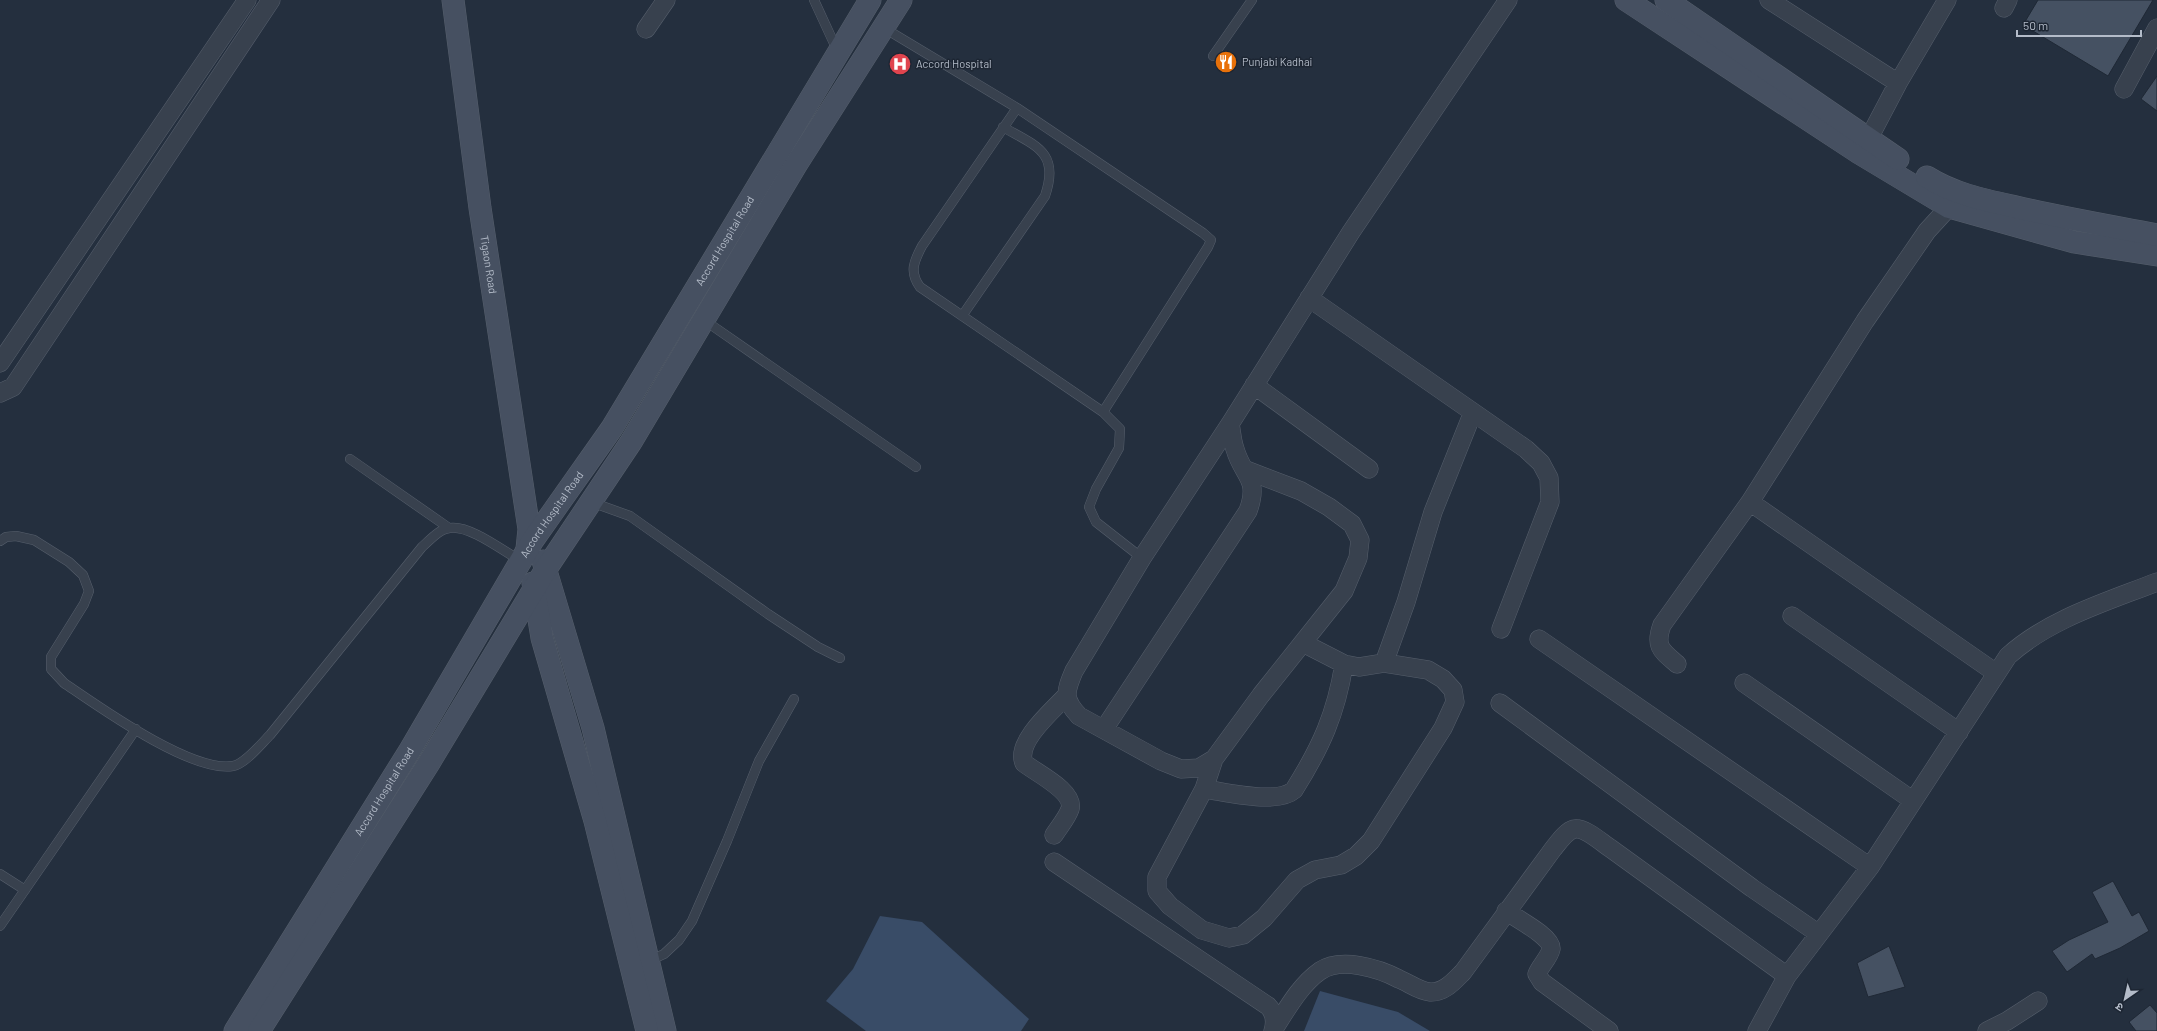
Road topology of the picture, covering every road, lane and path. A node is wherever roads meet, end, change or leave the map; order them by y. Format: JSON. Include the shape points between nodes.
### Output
{"nodes":[{"id":1,"x":247,"y":0,"type":"edge"},
{"id":2,"x":271,"y":0,"type":"edge"},
{"id":3,"x":453,"y":0,"type":"edge"},
{"id":4,"x":666,"y":0,"type":"edge"},
{"id":5,"x":814,"y":0,"type":"edge"},
{"id":6,"x":870,"y":0,"type":"edge"},
{"id":7,"x":901,"y":0,"type":"edge"},
{"id":8,"x":1252,"y":0,"type":"edge"},
{"id":9,"x":1508,"y":0,"type":"edge"},
{"id":10,"x":1626,"y":0,"type":"edge"},
{"id":11,"x":1666,"y":0,"type":"edge"},
{"id":12,"x":1769,"y":0,"type":"edge"},
{"id":13,"x":1947,"y":0,"type":"edge"},
{"id":14,"x":884,"y":28,"type":"junction"},
{"id":15,"x":2157,"y":28,"type":"edge"},
{"id":16,"x":646,"y":29,"type":"dead end"},
{"id":17,"x":838,"y":53,"type":"junction"},
{"id":18,"x":1213,"y":56,"type":"dead end"},
{"id":19,"x":1898,"y":83,"type":"junction"},
{"id":20,"x":2124,"y":88,"type":"dead end"},
{"id":21,"x":1017,"y":108,"type":"junction"},
{"id":22,"x":1003,"y":127,"type":"junction"},
{"id":23,"x":1868,"y":140,"type":"junction"},
{"id":24,"x":1949,"y":206,"type":"junction"},
{"id":25,"x":2157,"y":235,"type":"edge"},
{"id":26,"x":2157,"y":255,"type":"edge"},
{"id":27,"x":1309,"y":298,"type":"junction"},
{"id":28,"x":962,"y":316,"type":"junction"},
{"id":29,"x":704,"y":320,"type":"junction"},
{"id":30,"x":0,"y":363,"type":"edge"},
{"id":31,"x":1254,"y":385,"type":"junction"},
{"id":32,"x":0,"y":393,"type":"edge"},
{"id":33,"x":1103,"y":412,"type":"junction"},
{"id":34,"x":1473,"y":412,"type":"junction"},
{"id":35,"x":1230,"y":424,"type":"junction"},
{"id":36,"x":350,"y":459,"type":"dead end"},
{"id":37,"x":916,"y":467,"type":"dead end"},
{"id":38,"x":1369,"y":469,"type":"dead end"},
{"id":39,"x":1246,"y":470,"type":"junction"},
{"id":40,"x":590,"y":502,"type":"junction"},
{"id":41,"x":1750,"y":502,"type":"junction"},
{"id":42,"x":449,"y":528,"type":"junction"},
{"id":43,"x":0,"y":541,"type":"edge"},
{"id":44,"x":528,"y":544,"type":"junction"},
{"id":45,"x":1142,"y":558,"type":"junction"},
{"id":46,"x":546,"y":569,"type":"junction"},
{"id":47,"x":2157,"y":582,"type":"edge"},
{"id":48,"x":534,"y":589,"type":"junction"},
{"id":49,"x":1792,"y":616,"type":"dead end"},
{"id":50,"x":1501,"y":629,"type":"dead end"},
{"id":51,"x":1539,"y":638,"type":"dead end"},
{"id":52,"x":1303,"y":643,"type":"junction"},
{"id":53,"x":840,"y":658,"type":"dead end"},
{"id":54,"x":1384,"y":663,"type":"junction"},
{"id":55,"x":1344,"y":664,"type":"junction"},
{"id":56,"x":1677,"y":664,"type":"dead end"},
{"id":57,"x":1996,"y":673,"type":"junction"},
{"id":58,"x":1744,"y":683,"type":"dead end"},
{"id":59,"x":1066,"y":696,"type":"junction"},
{"id":60,"x":794,"y":699,"type":"dead end"},
{"id":61,"x":1500,"y":703,"type":"dead end"},
{"id":62,"x":136,"y":729,"type":"junction"},
{"id":63,"x":1104,"y":729,"type":"junction"},
{"id":64,"x":1960,"y":732,"type":"junction"},
{"id":65,"x":1214,"y":759,"type":"junction"},
{"id":66,"x":1204,"y":789,"type":"junction"},
{"id":67,"x":1912,"y":800,"type":"junction"},
{"id":68,"x":1054,"y":835,"type":"dead end"},
{"id":69,"x":1054,"y":862,"type":"dead end"},
{"id":70,"x":1870,"y":867,"type":"junction"},
{"id":71,"x":0,"y":874,"type":"edge"},
{"id":72,"x":25,"y":890,"type":"junction"},
{"id":73,"x":1506,"y":911,"type":"junction"},
{"id":74,"x":0,"y":926,"type":"edge"},
{"id":75,"x":1819,"y":934,"type":"junction"},
{"id":76,"x":648,"y":961,"type":"junction"},
{"id":77,"x":1787,"y":976,"type":"junction"},
{"id":78,"x":2038,"y":1001,"type":"dead end"},
{"id":79,"x":1274,"y":1030,"type":"edge"},
{"id":80,"x":235,"y":1031,"type":"edge"},
{"id":81,"x":259,"y":1031,"type":"edge"},
{"id":82,"x":647,"y":1031,"type":"edge"},
{"id":83,"x":666,"y":1031,"type":"edge"},
{"id":84,"x":1609,"y":1031,"type":"edge"},
{"id":85,"x":1757,"y":1031,"type":"edge"},
{"id":86,"x":1987,"y":1031,"type":"edge"}],
"edges":[{"from":1,"to":30,"type":"street"},
{"from":2,"to":32,"type":"street","via":[[13,387]]},
{"from":3,"to":44,"type":"street","name":"Tigaon Road"},
{"from":4,"to":16,"type":"street"},
{"from":5,"to":17,"type":"lane"},
{"from":6,"to":17,"type":"street","name":"Accord Hospital Road"},
{"from":7,"to":14,"type":"street"},
{"from":8,"to":18,"type":"lane"},
{"from":9,"to":27,"type":"street"},
{"from":10,"to":24,"type":"street","via":[[1859,153]]},
{"from":11,"to":23,"type":"street"},
{"from":12,"to":19,"type":"street"},
{"from":13,"to":19,"type":"street"},
{"from":14,"to":21,"type":"lane"},
{"from":14,"to":29,"type":"street","via":[[796,165]]},
{"from":15,"to":20,"type":"street"},
{"from":17,"to":44,"type":"street","name":"Accord Hospital Road","via":[[612,428]]},
{"from":19,"to":23,"type":"street"},
{"from":21,"to":22,"type":"lane"},
{"from":21,"to":33,"type":"lane","via":[[1211,240]]},
{"from":22,"to":28,"type":"lane","via":[[1038,147],[1047,158],[1051,171],[1049,185],[1041,202]]},
{"from":22,"to":28,"type":"lane","via":[[914,260],[912,271],[920,287]]},
{"from":23,"to":25,"type":"street","via":[[1943,187],[1969,197],[2062,218]]},
{"from":24,"to":26,"type":"street","via":[[2074,242]]},
{"from":24,"to":41,"type":"street","via":[[1927,231],[1865,321]]},
{"from":27,"to":31,"type":"street"},
{"from":27,"to":34,"type":"street"},
{"from":28,"to":33,"type":"lane"},
{"from":29,"to":37,"type":"lane"},
{"from":29,"to":40,"type":"street","via":[[632,442]]},
{"from":31,"to":35,"type":"street"},
{"from":31,"to":38,"type":"street"},
{"from":33,"to":45,"type":"lane","via":[[1120,429],[1119,448],[1088,507],[1096,522]]},
{"from":34,"to":50,"type":"street","via":[[1526,449],[1541,463],[1549,478],[1550,502]]},
{"from":34,"to":54,"type":"street","via":[[1433,512],[1406,602]]},
{"from":35,"to":39,"type":"street","via":[[1235,449]]},
{"from":35,"to":45,"type":"street"},
{"from":36,"to":42,"type":"lane"},
{"from":39,"to":52,"type":"street","via":[[1301,492],[1329,507],[1352,524],[1360,540],[1358,558],[1344,591]]},
{"from":39,"to":63,"type":"street","via":[[1252,483],[1253,498],[1248,511]]},
{"from":40,"to":46,"type":"street"},
{"from":40,"to":53,"type":"lane","via":[[630,516],[777,620]]},
{"from":41,"to":56,"type":"street","via":[[1662,625],[1658,635],[1659,645]]},
{"from":41,"to":57,"type":"street"},
{"from":42,"to":44,"type":"lane","via":[[460,528],[472,533]]},
{"from":42,"to":62,"type":"lane","via":[[437,533],[422,547],[270,735],[249,756],[234,766],[217,766],[171,750]]},
{"from":43,"to":62,"type":"lane","via":[[6,537],[16,536],[34,540],[69,562],[83,575],[89,591],[84,604],[50,657],[51,669],[64,683]]},
{"from":44,"to":46,"type":"street"},
{"from":44,"to":48,"type":"street"},
{"from":44,"to":80,"type":"street","name":"Accord Hospital Road","via":[[410,750]]},
{"from":45,"to":59,"type":"street","via":[[1074,671]]},
{"from":46,"to":48,"type":"street"},
{"from":46,"to":76,"type":"street","via":[[593,728]]},
{"from":47,"to":57,"type":"street","via":[[2045,629],[2025,640],[2008,656]]},
{"from":48,"to":81,"type":"street","via":[[429,763]]},
{"from":48,"to":82,"type":"street","via":[[542,638],[595,822]]},
{"from":49,"to":64,"type":"street"},
{"from":51,"to":70,"type":"street"},
{"from":52,"to":55,"type":"street"},
{"from":52,"to":65,"type":"street"},
{"from":54,"to":55,"type":"street","via":[[1359,667]]},
{"from":54,"to":66,"type":"street","via":[[1428,670],[1443,679],[1453,690],[1455,702],[1443,728],[1371,842],[1341,865],[1315,870],[1297,880],[1264,918],[1243,935],[1229,938],[1202,930],[1170,906],[1157,891],[1157,877]]},
{"from":55,"to":66,"type":"street","via":[[1332,718],[1294,790],[1288,795],[1269,797]]},
{"from":57,"to":64,"type":"street"},
{"from":58,"to":67,"type":"street"},
{"from":59,"to":63,"type":"street","via":[[1070,706],[1080,716]]},
{"from":59,"to":68,"type":"street","via":[[1029,737],[1022,755],[1024,763],[1058,787],[1069,799],[1070,811]]},
{"from":60,"to":76,"type":"lane","via":[[759,761],[692,920],[664,954]]},
{"from":61,"to":75,"type":"street","via":[[1752,888]]},
{"from":62,"to":72,"type":"lane"},
{"from":63,"to":65,"type":"street","via":[[1161,761],[1182,769],[1198,768]]},
{"from":64,"to":67,"type":"street"},
{"from":65,"to":66,"type":"street"},
{"from":67,"to":70,"type":"street"},
{"from":69,"to":79,"type":"street","via":[[1268,1006],[1273,1011],[1275,1019]]},
{"from":70,"to":75,"type":"street"},
{"from":71,"to":72,"type":"lane"},
{"from":72,"to":74,"type":"lane"},
{"from":73,"to":77,"type":"street","via":[[1568,832],[1574,829],[1581,830],[1610,848]]},
{"from":73,"to":79,"type":"street","via":[[1463,972],[1450,985],[1439,991],[1430,992],[1417,988],[1381,971],[1349,965],[1332,965],[1320,971],[1294,999]]},
{"from":73,"to":84,"type":"street","via":[[1544,936],[1550,943],[1551,949],[1537,974],[1542,982]]},
{"from":75,"to":77,"type":"street"},
{"from":76,"to":83,"type":"street"},
{"from":77,"to":85,"type":"street"},
{"from":78,"to":86,"type":"street"}]}
